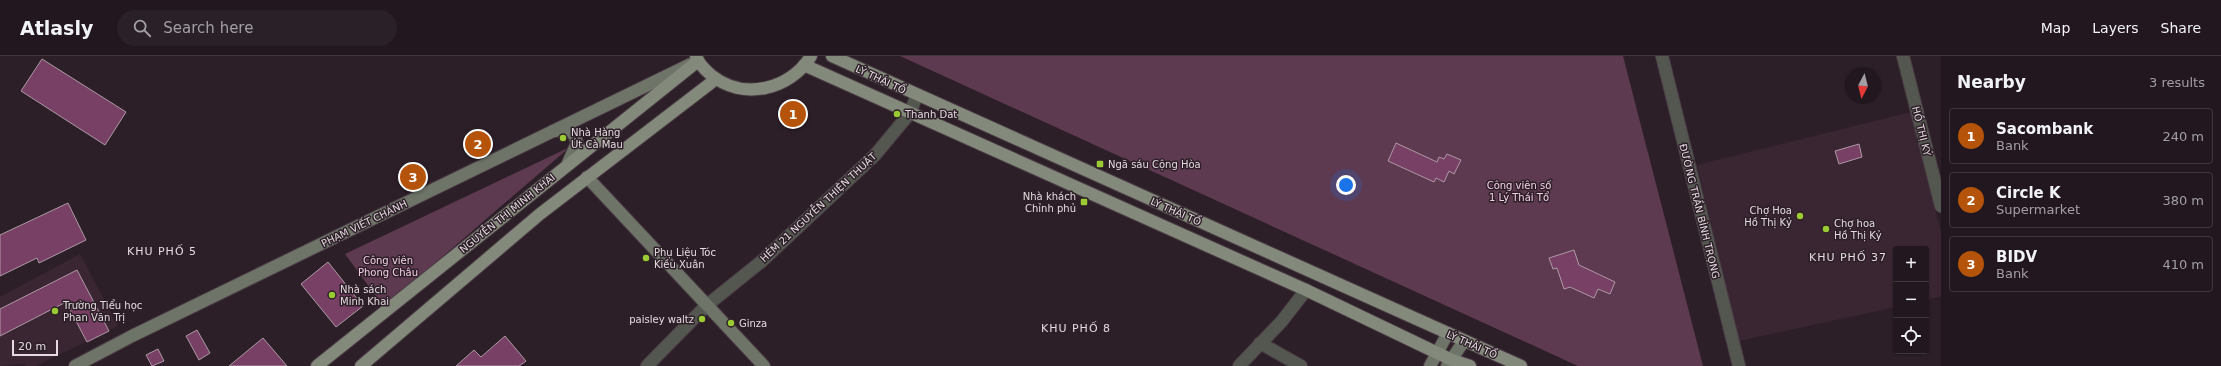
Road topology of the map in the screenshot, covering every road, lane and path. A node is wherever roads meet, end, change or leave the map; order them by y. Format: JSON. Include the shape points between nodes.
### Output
{"nodes":[{"id":1,"x":832,"y":56,"type":"edge"},
{"id":2,"x":1662,"y":56,"type":"edge"},
{"id":3,"x":1903,"y":56,"type":"edge"},
{"id":4,"x":697,"y":58,"type":"edge"},
{"id":5,"x":807,"y":61,"type":"edge"},
{"id":6,"x":716,"y":79,"type":"junction"},
{"id":7,"x":917,"y":96,"type":"junction"},
{"id":8,"x":910,"y":113,"type":"junction"},
{"id":9,"x":552,"y":131,"type":"junction"},
{"id":10,"x":568,"y":163,"type":"junction"},
{"id":11,"x":587,"y":177,"type":"junction"},
{"id":12,"x":1941,"y":206,"type":"edge"},
{"id":13,"x":1306,"y":290,"type":"junction"},
{"id":14,"x":706,"y":306,"type":"junction"},
{"id":15,"x":1448,"y":333,"type":"junction"},
{"id":16,"x":1464,"y":341,"type":"junction"},
{"id":17,"x":1260,"y":343,"type":"junction"},
{"id":18,"x":1437,"y":352,"type":"junction"},
{"id":19,"x":1449,"y":363,"type":"edge"},
{"id":20,"x":74,"y":366,"type":"edge"},
{"id":21,"x":317,"y":366,"type":"edge"},
{"id":22,"x":361,"y":366,"type":"edge"},
{"id":23,"x":647,"y":366,"type":"edge"},
{"id":24,"x":764,"y":366,"type":"edge"},
{"id":25,"x":1240,"y":366,"type":"edge"},
{"id":26,"x":1301,"y":366,"type":"edge"},
{"id":27,"x":1430,"y":366,"type":"edge"},
{"id":28,"x":1470,"y":366,"type":"edge"},
{"id":29,"x":1521,"y":366,"type":"edge"},
{"id":30,"x":1739,"y":366,"type":"edge"}],
"edges":[{"from":1,"to":7,"type":"main road","name":"LÝ THÁI TỔ"},
{"from":2,"to":30,"type":"street","name":"ĐƯỜNG TRẦN BÌNH TRỌNG"},
{"from":3,"to":12,"type":"street","name":"HỒ THỊ KỶ"},
{"from":4,"to":6,"type":"main road"},
{"from":4,"to":9,"type":"street","name":"PHẠM VIẾT CHÁNH"},
{"from":4,"to":10,"type":"main road","name":"NGUYỄN THỊ MINH KHAI"},
{"from":5,"to":6,"type":"main road","via":[[783,83],[770,88],[742,89]]},
{"from":5,"to":8,"type":"main road","name":"LÝ THÁI TỔ"},
{"from":6,"to":11,"type":"main road"},
{"from":7,"to":8,"type":"street","name":"HẺM 21 NGUYỄN THIỆN THUẬT"},
{"from":7,"to":15,"type":"main road","name":"LÝ THÁI TỔ"},
{"from":8,"to":13,"type":"main road","name":"LÝ THÁI TỔ"},
{"from":8,"to":14,"type":"street","name":"HẺM 21 NGUYỄN THIỆN THUẬT","via":[[875,154],[762,261]]},
{"from":9,"to":10,"type":"street","via":[[566,130],[574,134],[577,143]]},
{"from":9,"to":20,"type":"street","name":"PHẠM VIẾT CHÁNH"},
{"from":10,"to":21,"type":"main road","name":"NGUYỄN THỊ MINH KHAI"},
{"from":11,"to":14,"type":"street"},
{"from":11,"to":22,"type":"main road","via":[[503,244]]},
{"from":13,"to":17,"type":"street","via":[[1282,322]]},
{"from":13,"to":18,"type":"main road","name":"LÝ THÁI TỔ"},
{"from":14,"to":23,"type":"street","name":"HẺM 21 NGUYỄN THIỆN THUẬT"},
{"from":14,"to":24,"type":"street"},
{"from":15,"to":16,"type":"main road","name":"LÝ THÁI TỔ"},
{"from":15,"to":18,"type":"street"},
{"from":16,"to":19,"type":"street"},
{"from":16,"to":29,"type":"main road","name":"LÝ THÁI TỔ"},
{"from":17,"to":25,"type":"street"},
{"from":17,"to":26,"type":"street"},
{"from":18,"to":19,"type":"main road","name":"LÝ THÁI TỔ"},
{"from":18,"to":27,"type":"street"},
{"from":19,"to":28,"type":"main road","name":"LÝ THÁI TỔ"}]}
